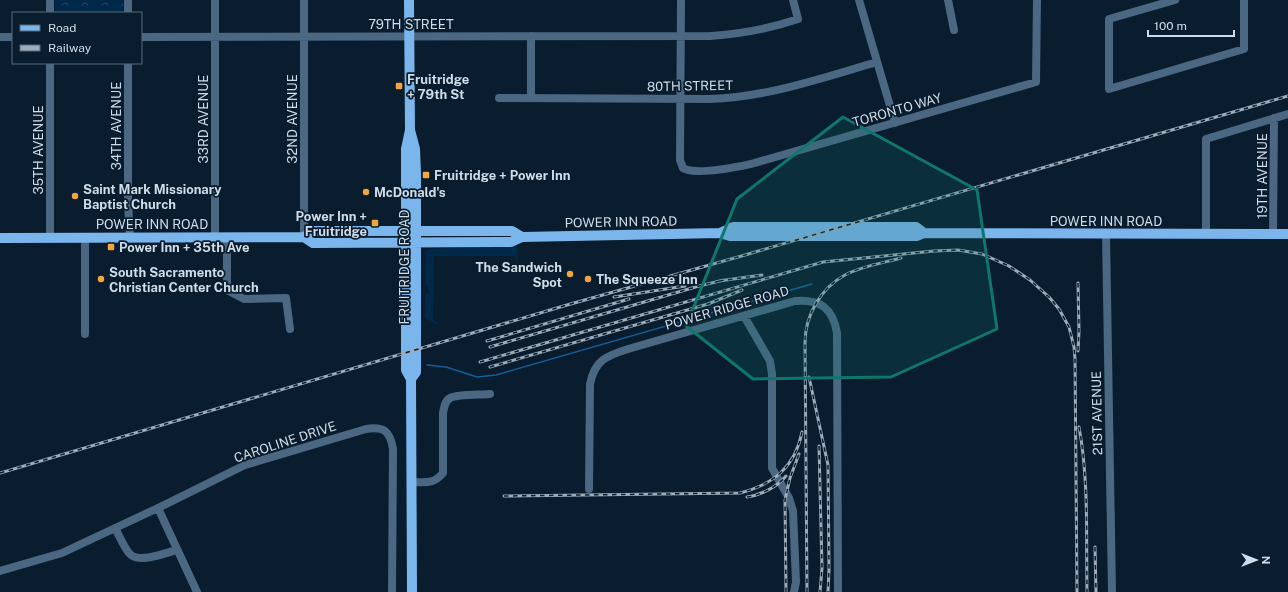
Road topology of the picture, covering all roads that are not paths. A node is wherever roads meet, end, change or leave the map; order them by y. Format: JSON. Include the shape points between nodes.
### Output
{"nodes":[{"id":1,"x":50,"y":0,"type":"edge"},
{"id":2,"x":128,"y":0,"type":"edge"},
{"id":3,"x":215,"y":0,"type":"edge"},
{"id":4,"x":304,"y":0,"type":"edge"},
{"id":5,"x":409,"y":0,"type":"edge"},
{"id":6,"x":681,"y":0,"type":"edge"},
{"id":7,"x":793,"y":0,"type":"edge"},
{"id":8,"x":859,"y":0,"type":"edge"},
{"id":9,"x":948,"y":0,"type":"edge"},
{"id":10,"x":1037,"y":0,"type":"edge"},
{"id":11,"x":1172,"y":0,"type":"edge"},
{"id":12,"x":1244,"y":0,"type":"edge"},
{"id":13,"x":50,"y":12,"type":"edge"},
{"id":14,"x":128,"y":12,"type":"edge"},
{"id":15,"x":954,"y":30,"type":"dead end"},
{"id":16,"x":304,"y":36,"type":"junction"},
{"id":17,"x":409,"y":36,"type":"junction"},
{"id":18,"x":531,"y":36,"type":"junction"},
{"id":19,"x":680,"y":36,"type":"junction"},
{"id":20,"x":0,"y":37,"type":"edge"},
{"id":21,"x":12,"y":37,"type":"edge"},
{"id":22,"x":142,"y":37,"type":"edge"},
{"id":23,"x":215,"y":37,"type":"junction"},
{"id":24,"x":877,"y":62,"type":"junction"},
{"id":25,"x":50,"y":64,"type":"edge"},
{"id":26,"x":128,"y":64,"type":"edge"},
{"id":27,"x":499,"y":98,"type":"dead end"},
{"id":28,"x":531,"y":98,"type":"junction"},
{"id":29,"x":680,"y":99,"type":"junction"},
{"id":30,"x":1288,"y":114,"type":"edge"},
{"id":31,"x":1274,"y":118,"type":"junction"},
{"id":32,"x":895,"y":123,"type":"junction"},
{"id":33,"x":412,"y":231,"type":"junction"},
{"id":34,"x":1106,"y":234,"type":"junction"},
{"id":35,"x":1206,"y":234,"type":"junction"},
{"id":36,"x":1273,"y":234,"type":"junction"},
{"id":37,"x":1288,"y":234,"type":"edge"},
{"id":38,"x":522,"y":236,"type":"junction"},
{"id":39,"x":130,"y":237,"type":"junction"},
{"id":40,"x":215,"y":237,"type":"junction"},
{"id":41,"x":304,"y":237,"type":"junction"},
{"id":42,"x":0,"y":238,"type":"edge"},
{"id":43,"x":50,"y":238,"type":"junction"},
{"id":44,"x":85,"y":238,"type":"junction"},
{"id":45,"x":227,"y":238,"type":"junction"},
{"id":46,"x":411,"y":243,"type":"junction"},
{"id":47,"x":744,"y":316,"type":"junction"},
{"id":48,"x":290,"y":329,"type":"dead end"},
{"id":49,"x":85,"y":334,"type":"dead end"},
{"id":50,"x":490,"y":394,"type":"dead end"},
{"id":51,"x":411,"y":482,"type":"junction"},
{"id":52,"x":589,"y":489,"type":"dead end"},
{"id":53,"x":158,"y":508,"type":"junction"},
{"id":54,"x":115,"y":528,"type":"junction"},
{"id":55,"x":177,"y":550,"type":"junction"},
{"id":56,"x":0,"y":571,"type":"edge"},
{"id":57,"x":197,"y":592,"type":"edge"},
{"id":58,"x":392,"y":592,"type":"edge"},
{"id":59,"x":412,"y":592,"type":"edge"},
{"id":60,"x":794,"y":592,"type":"edge"},
{"id":61,"x":838,"y":592,"type":"edge"},
{"id":62,"x":1112,"y":592,"type":"edge"}],
"edges":[{"from":1,"to":13,"type":"street"},
{"from":2,"to":14,"type":"street"},
{"from":3,"to":23,"type":"street","name":"33RD AVENUE"},
{"from":4,"to":16,"type":"street","name":"32ND AVENUE"},
{"from":5,"to":17,"type":"main road","name":"FRUITRIDGE ROAD"},
{"from":6,"to":19,"type":"street"},
{"from":7,"to":19,"type":"street","name":"79TH STREET","via":[[798,19],[784,24],[729,35]]},
{"from":8,"to":24,"type":"street"},
{"from":9,"to":15,"type":"street"},
{"from":10,"to":32,"type":"street","name":"TORONTO WAY","via":[[1036,82]]},
{"from":11,"to":12,"type":"street","via":[[1109,19],[1109,89],[1244,49]]},
{"from":16,"to":17,"type":"street","name":"79TH STREET"},
{"from":16,"to":23,"type":"street","name":"79TH STREET"},
{"from":16,"to":41,"type":"street","name":"32ND AVENUE"},
{"from":17,"to":18,"type":"street","name":"79TH STREET"},
{"from":17,"to":33,"type":"main road","name":"FRUITRIDGE ROAD","via":[[410,130],[406,148]]},
{"from":18,"to":19,"type":"street","name":"79TH STREET"},
{"from":18,"to":28,"type":"street"},
{"from":19,"to":29,"type":"street"},
{"from":20,"to":21,"type":"street"},
{"from":22,"to":23,"type":"street","name":"79TH STREET"},
{"from":23,"to":40,"type":"street","name":"33RD AVENUE"},
{"from":24,"to":29,"type":"street","name":"80TH STREET","via":[[760,95]]},
{"from":24,"to":32,"type":"street"},
{"from":25,"to":43,"type":"street","name":"35TH AVENUE"},
{"from":26,"to":39,"type":"street","name":"34TH AVENUE"},
{"from":27,"to":28,"type":"street","name":"80TH STREET"},
{"from":28,"to":29,"type":"street","name":"80TH STREET"},
{"from":29,"to":32,"type":"street","name":"TORONTO WAY","via":[[680,160],[683,168],[690,171],[737,167]]},
{"from":30,"to":31,"type":"street"},
{"from":31,"to":35,"type":"street","via":[[1206,139]]},
{"from":31,"to":36,"type":"street","name":"19TH AVENUE"},
{"from":33,"to":38,"type":"main road","name":"POWER INN ROAD","via":[[512,231]]},
{"from":33,"to":41,"type":"main road","name":"POWER INN ROAD","via":[[314,231]]},
{"from":33,"to":46,"type":"main road","name":"FRUITRIDGE ROAD"},
{"from":34,"to":35,"type":"main road","name":"POWER INN ROAD"},
{"from":34,"to":38,"type":"main road","name":"POWER INN ROAD","via":[[730,236],[720,233]]},
{"from":34,"to":62,"type":"street","name":"21ST AVENUE"},
{"from":35,"to":36,"type":"main road","name":"POWER INN ROAD"},
{"from":36,"to":37,"type":"main road","name":"POWER INN ROAD"},
{"from":38,"to":46,"type":"main road","name":"POWER INN ROAD","via":[[511,242]]},
{"from":39,"to":40,"type":"main road","name":"POWER INN ROAD"},
{"from":39,"to":44,"type":"main road","name":"POWER INN ROAD"},
{"from":40,"to":45,"type":"main road","name":"POWER INN ROAD"},
{"from":41,"to":45,"type":"main road","name":"POWER INN ROAD"},
{"from":41,"to":46,"type":"main road","name":"POWER INN ROAD","via":[[313,243]]},
{"from":42,"to":43,"type":"main road","name":"POWER INN ROAD"},
{"from":43,"to":44,"type":"main road","name":"POWER INN ROAD"},
{"from":44,"to":49,"type":"street"},
{"from":45,"to":48,"type":"street","via":[[227,290],[244,299],[286,298]]},
{"from":46,"to":51,"type":"main road","name":"FRUITRIDGE ROAD","via":[[406,370],[411,379]]},
{"from":47,"to":52,"type":"street","name":"POWER RIDGE ROAD","via":[[609,355],[599,362],[592,372],[590,384]]},
{"from":47,"to":60,"type":"street","via":[[770,361],[772,468],[794,511]]},
{"from":47,"to":61,"type":"street","name":"POWER RIDGE ROAD","via":[[807,300],[819,303],[829,311],[835,321]]},
{"from":50,"to":51,"type":"street","via":[[457,396],[449,399],[443,412],[443,473],[437,480]]},
{"from":51,"to":59,"type":"main road","name":"FRUITRIDGE ROAD"},
{"from":53,"to":54,"type":"street","name":"CAROLINE DRIVE"},
{"from":53,"to":55,"type":"street"},
{"from":53,"to":58,"type":"street","name":"CAROLINE DRIVE","via":[[245,465],[366,429],[376,428],[385,431],[392,439],[393,449]]},
{"from":54,"to":55,"type":"street","via":[[130,554],[136,558],[142,559]]},
{"from":54,"to":56,"type":"street","name":"CAROLINE DRIVE","via":[[62,553]]},
{"from":55,"to":57,"type":"street"}]}
